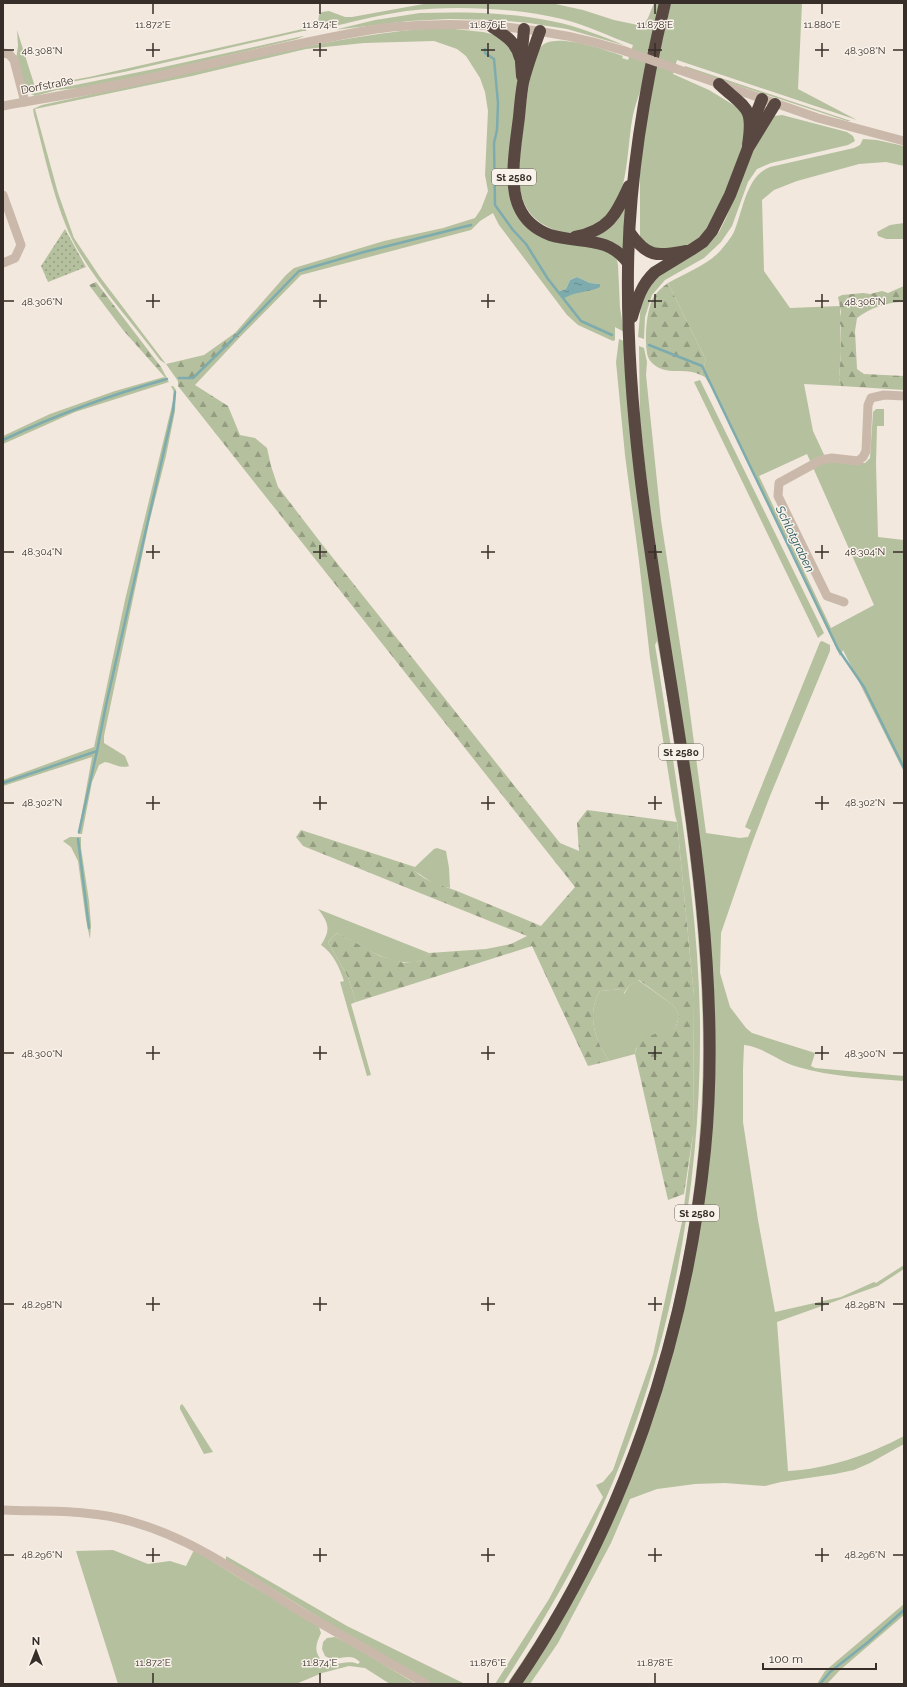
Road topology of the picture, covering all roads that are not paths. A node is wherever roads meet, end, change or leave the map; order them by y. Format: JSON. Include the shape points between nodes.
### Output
{"nodes":[{"id":1,"x":665,"y":3,"type":"edge"},
{"id":2,"x":491,"y":26,"type":"junction"},
{"id":3,"x":524,"y":29,"type":"junction"},
{"id":4,"x":540,"y":31,"type":"junction"},
{"id":5,"x":3,"y":53,"type":"edge"},
{"id":6,"x":521,"y":62,"type":"junction"},
{"id":7,"x":719,"y":84,"type":"junction"},
{"id":8,"x":523,"y":85,"type":"junction"},
{"id":9,"x":762,"y":99,"type":"junction"},
{"id":10,"x":25,"y":102,"type":"junction"},
{"id":11,"x":775,"y":104,"type":"junction"},
{"id":12,"x":3,"y":106,"type":"edge"},
{"id":13,"x":750,"y":130,"type":"junction"},
{"id":14,"x":904,"y":141,"type":"edge"},
{"id":15,"x":748,"y":148,"type":"junction"},
{"id":16,"x":634,"y":174,"type":"junction"},
{"id":17,"x":3,"y":195,"type":"edge"},
{"id":18,"x":630,"y":233,"type":"junction"},
{"id":19,"x":569,"y":238,"type":"junction"},
{"id":20,"x":691,"y":250,"type":"junction"},
{"id":21,"x":3,"y":263,"type":"edge"},
{"id":22,"x":628,"y":263,"type":"junction"},
{"id":23,"x":629,"y":327,"type":"junction"},
{"id":24,"x":904,"y":396,"type":"edge"},
{"id":25,"x":844,"y":602,"type":"dead end"},
{"id":26,"x":3,"y":1510,"type":"edge"},
{"id":27,"x":426,"y":1684,"type":"edge"},
{"id":28,"x":515,"y":1684,"type":"edge"}],
"edges":[{"from":1,"to":16,"type":"highway","number":"St 2580","via":[[642,115]]},
{"from":2,"to":3,"type":"street","name":"Dorfstraße"},
{"from":2,"to":6,"type":"highway","number":"St 2580","via":[[514,43]]},
{"from":2,"to":10,"type":"street","name":"Dorfstraße","via":[[430,25],[366,30]]},
{"from":3,"to":4,"type":"street","name":"Dorfstraße"},
{"from":3,"to":6,"type":"highway","number":"St 2580"},
{"from":4,"to":7,"type":"street","name":"Dorfstraße","bridge":true,"via":[[625,51]]},
{"from":4,"to":8,"type":"highway","number":"St 2580"},
{"from":5,"to":10,"type":"street","via":[[9,54],[14,60]]},
{"from":6,"to":8,"type":"highway","number":"St 2580"},
{"from":7,"to":9,"type":"street","name":"Dorfstraße"},
{"from":7,"to":13,"type":"highway","number":"St 2580","via":[[746,110],[750,118]]},
{"from":8,"to":19,"type":"highway","number":"St 2580","via":[[514,164],[516,200],[523,215],[535,227],[551,235]]},
{"from":9,"to":11,"type":"street","name":"Dorfstraße"},
{"from":9,"to":13,"type":"highway","number":"St 2580"},
{"from":10,"to":12,"type":"street","name":"Dorfstraße"},
{"from":11,"to":14,"type":"street","name":"Dorfstraße"},
{"from":11,"to":15,"type":"highway","number":"St 2580"},
{"from":13,"to":15,"type":"highway","number":"St 2580"},
{"from":15,"to":20,"type":"highway","number":"St 2580","via":[[717,224],[708,237]]},
{"from":16,"to":18,"type":"highway","number":"St 2580"},
{"from":16,"to":19,"type":"highway","number":"St 2580","via":[[620,208],[609,222],[594,232]]},
{"from":17,"to":21,"type":"street","via":[[21,245],[16,258]]},
{"from":18,"to":20,"type":"highway","number":"St 2580","via":[[639,245],[649,252],[672,253]]},
{"from":18,"to":22,"type":"highway","number":"St 2580"},
{"from":19,"to":22,"type":"highway","number":"St 2580","via":[[613,247]]},
{"from":20,"to":23,"type":"highway","number":"St 2580","via":[[649,277],[638,296]]},
{"from":22,"to":23,"type":"highway","number":"St 2580"},
{"from":23,"to":28,"type":"highway","number":"St 2580","via":[[632,395],[642,497],[702,905],[709,1024],[705,1149],[690,1254],[679,1308],[645,1424],[617,1497],[589,1557],[562,1609]]},
{"from":24,"to":25,"type":"street","via":[[884,395],[871,398],[868,405],[866,451],[858,461],[832,458],[821,460],[779,483],[778,496],[827,596]]},
{"from":26,"to":27,"type":"street","via":[[94,1514],[132,1521],[168,1535],[221,1560],[303,1613]]}]}
